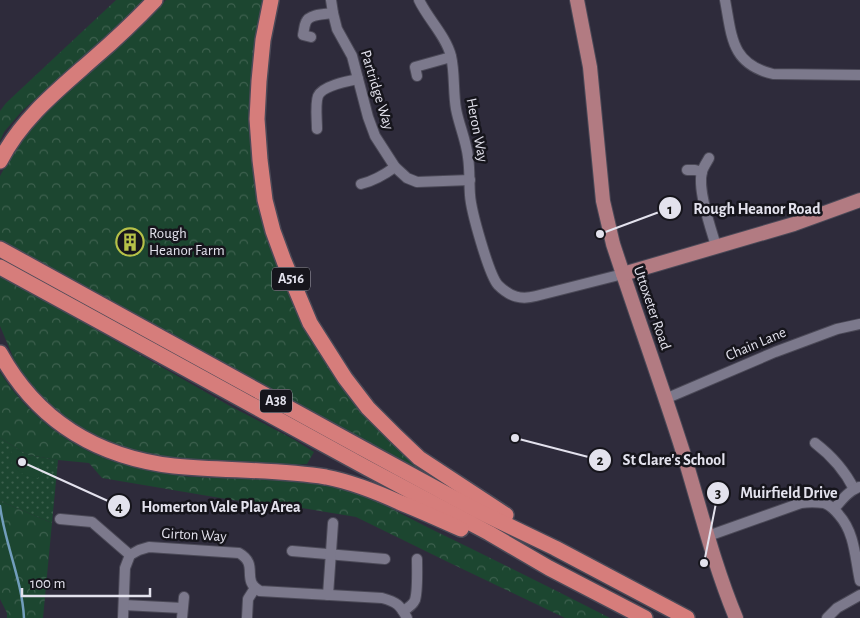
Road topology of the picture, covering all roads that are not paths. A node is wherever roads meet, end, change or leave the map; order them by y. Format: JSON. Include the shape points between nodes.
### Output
{"nodes":[{"id":1,"x":156,"y":0,"type":"edge"},
{"id":2,"x":271,"y":0,"type":"edge"},
{"id":3,"x":331,"y":0,"type":"edge"},
{"id":4,"x":419,"y":0,"type":"edge"},
{"id":5,"x":577,"y":0,"type":"edge"},
{"id":6,"x":725,"y":0,"type":"edge"},
{"id":7,"x":332,"y":13,"type":"junction"},
{"id":8,"x":311,"y":37,"type":"dead end"},
{"id":9,"x":451,"y":57,"type":"junction"},
{"id":10,"x":860,"y":75,"type":"edge"},
{"id":11,"x":417,"y":76,"type":"dead end"},
{"id":12,"x":358,"y":79,"type":"junction"},
{"id":13,"x":317,"y":129,"type":"dead end"},
{"id":14,"x":709,"y":158,"type":"dead end"},
{"id":15,"x":0,"y":161,"type":"edge"},
{"id":16,"x":395,"y":167,"type":"junction"},
{"id":17,"x":687,"y":170,"type":"dead end"},
{"id":18,"x":702,"y":172,"type":"junction"},
{"id":19,"x":470,"y":180,"type":"junction"},
{"id":20,"x":361,"y":184,"type":"dead end"},
{"id":21,"x":860,"y":200,"type":"edge"},
{"id":22,"x":716,"y":246,"type":"junction"},
{"id":23,"x":0,"y":249,"type":"edge"},
{"id":24,"x":0,"y":266,"type":"edge"},
{"id":25,"x":623,"y":274,"type":"junction"},
{"id":26,"x":860,"y":324,"type":"edge"},
{"id":27,"x":0,"y":353,"type":"edge"},
{"id":28,"x":665,"y":399,"type":"junction"},
{"id":29,"x":815,"y":443,"type":"dead end"},
{"id":30,"x":857,"y":488,"type":"edge"},
{"id":31,"x":834,"y":509,"type":"junction"},
{"id":32,"x":60,"y":519,"type":"dead end"},
{"id":33,"x":334,"y":523,"type":"dead end"},
{"id":34,"x":708,"y":536,"type":"junction"},
{"id":35,"x":555,"y":548,"type":"junction"},
{"id":36,"x":292,"y":551,"type":"dead end"},
{"id":37,"x":331,"y":554,"type":"junction"},
{"id":38,"x":130,"y":555,"type":"junction"},
{"id":39,"x":385,"y":559,"type":"dead end"},
{"id":40,"x":418,"y":559,"type":"dead end"},
{"id":41,"x":549,"y":568,"type":"junction"},
{"id":42,"x":860,"y":581,"type":"edge"},
{"id":43,"x":255,"y":588,"type":"junction"},
{"id":44,"x":328,"y":595,"type":"junction"},
{"id":45,"x":860,"y":596,"type":"edge"},
{"id":46,"x":184,"y":597,"type":"dead end"},
{"id":47,"x":124,"y":605,"type":"junction"},
{"id":48,"x":182,"y":613,"type":"edge"},
{"id":49,"x":735,"y":614,"type":"edge"},
{"id":50,"x":405,"y":615,"type":"edge"},
{"id":51,"x":123,"y":618,"type":"edge"},
{"id":52,"x":246,"y":618,"type":"edge"},
{"id":53,"x":645,"y":618,"type":"edge"},
{"id":54,"x":687,"y":618,"type":"edge"},
{"id":55,"x":827,"y":618,"type":"edge"}],
"edges":[{"from":1,"to":15,"type":"highway","via":[[38,108],[19,130]]},
{"from":2,"to":35,"type":"highway","number":"A516","via":[[259,81],[260,160],[273,231],[310,323],[368,408],[419,458]]},
{"from":3,"to":7,"type":"street","name":"Partridge Way"},
{"from":4,"to":9,"type":"street","name":"Heron Way"},
{"from":5,"to":25,"type":"main road","name":"Uttoxeter Road","via":[[590,67],[603,201]]},
{"from":6,"to":10,"type":"street","via":[[735,47],[750,65],[774,74]]},
{"from":7,"to":8,"type":"street","via":[[308,19],[303,35]]},
{"from":7,"to":12,"type":"street","name":"Partridge Way","via":[[352,56]]},
{"from":9,"to":11,"type":"street","via":[[415,67]]},
{"from":9,"to":19,"type":"street","name":"Heron Way","via":[[455,102],[466,144]]},
{"from":12,"to":13,"type":"street","via":[[320,93]]},
{"from":12,"to":16,"type":"street","name":"Partridge Way","via":[[375,136]]},
{"from":14,"to":18,"type":"street"},
{"from":16,"to":19,"type":"street","name":"Partridge Way","via":[[403,176],[417,182]]},
{"from":16,"to":20,"type":"street","via":[[372,182]]},
{"from":17,"to":18,"type":"street"},
{"from":18,"to":22,"type":"street","via":[[704,204]]},
{"from":19,"to":25,"type":"street","name":"Heron Way","via":[[472,208],[492,272],[504,291],[523,299]]},
{"from":21,"to":22,"type":"main road","via":[[794,224]]},
{"from":22,"to":25,"type":"main road"},
{"from":23,"to":35,"type":"highway","number":"A38","via":[[360,448]]},
{"from":24,"to":41,"type":"highway","number":"A38"},
{"from":25,"to":28,"type":"main road","name":"Uttoxeter Road"},
{"from":26,"to":28,"type":"street","name":"Chain Lane","via":[[817,335]]},
{"from":27,"to":41,"type":"highway","via":[[36,403],[83,439],[102,448],[139,460],[175,466],[298,473],[343,481],[368,488]]},
{"from":28,"to":34,"type":"main road","name":"Uttoxeter Road"},
{"from":29,"to":30,"type":"street","via":[[830,448],[832,456]]},
{"from":30,"to":31,"type":"street"},
{"from":31,"to":34,"type":"street","via":[[826,504],[800,502]]},
{"from":31,"to":42,"type":"street","via":[[848,527]]},
{"from":32,"to":38,"type":"street","via":[[92,522]]},
{"from":33,"to":37,"type":"street"},
{"from":34,"to":49,"type":"main road","name":"Uttoxeter Road"},
{"from":35,"to":54,"type":"highway","number":"A38"},
{"from":36,"to":37,"type":"street"},
{"from":37,"to":39,"type":"street"},
{"from":37,"to":44,"type":"street"},
{"from":38,"to":43,"type":"street","name":"Girton Way","via":[[149,547],[239,553],[249,562],[251,583]]},
{"from":38,"to":47,"type":"street","via":[[125,568]]},
{"from":40,"to":50,"type":"street","via":[[415,600]]},
{"from":41,"to":53,"type":"highway","number":"A38"},
{"from":43,"to":44,"type":"street","via":[[260,591]]},
{"from":43,"to":52,"type":"street","via":[[248,599]]},
{"from":44,"to":50,"type":"street","via":[[382,598],[395,602]]},
{"from":45,"to":55,"type":"street","via":[[837,608]]},
{"from":46,"to":48,"type":"street"},
{"from":47,"to":48,"type":"street"},
{"from":47,"to":51,"type":"street"}]}
